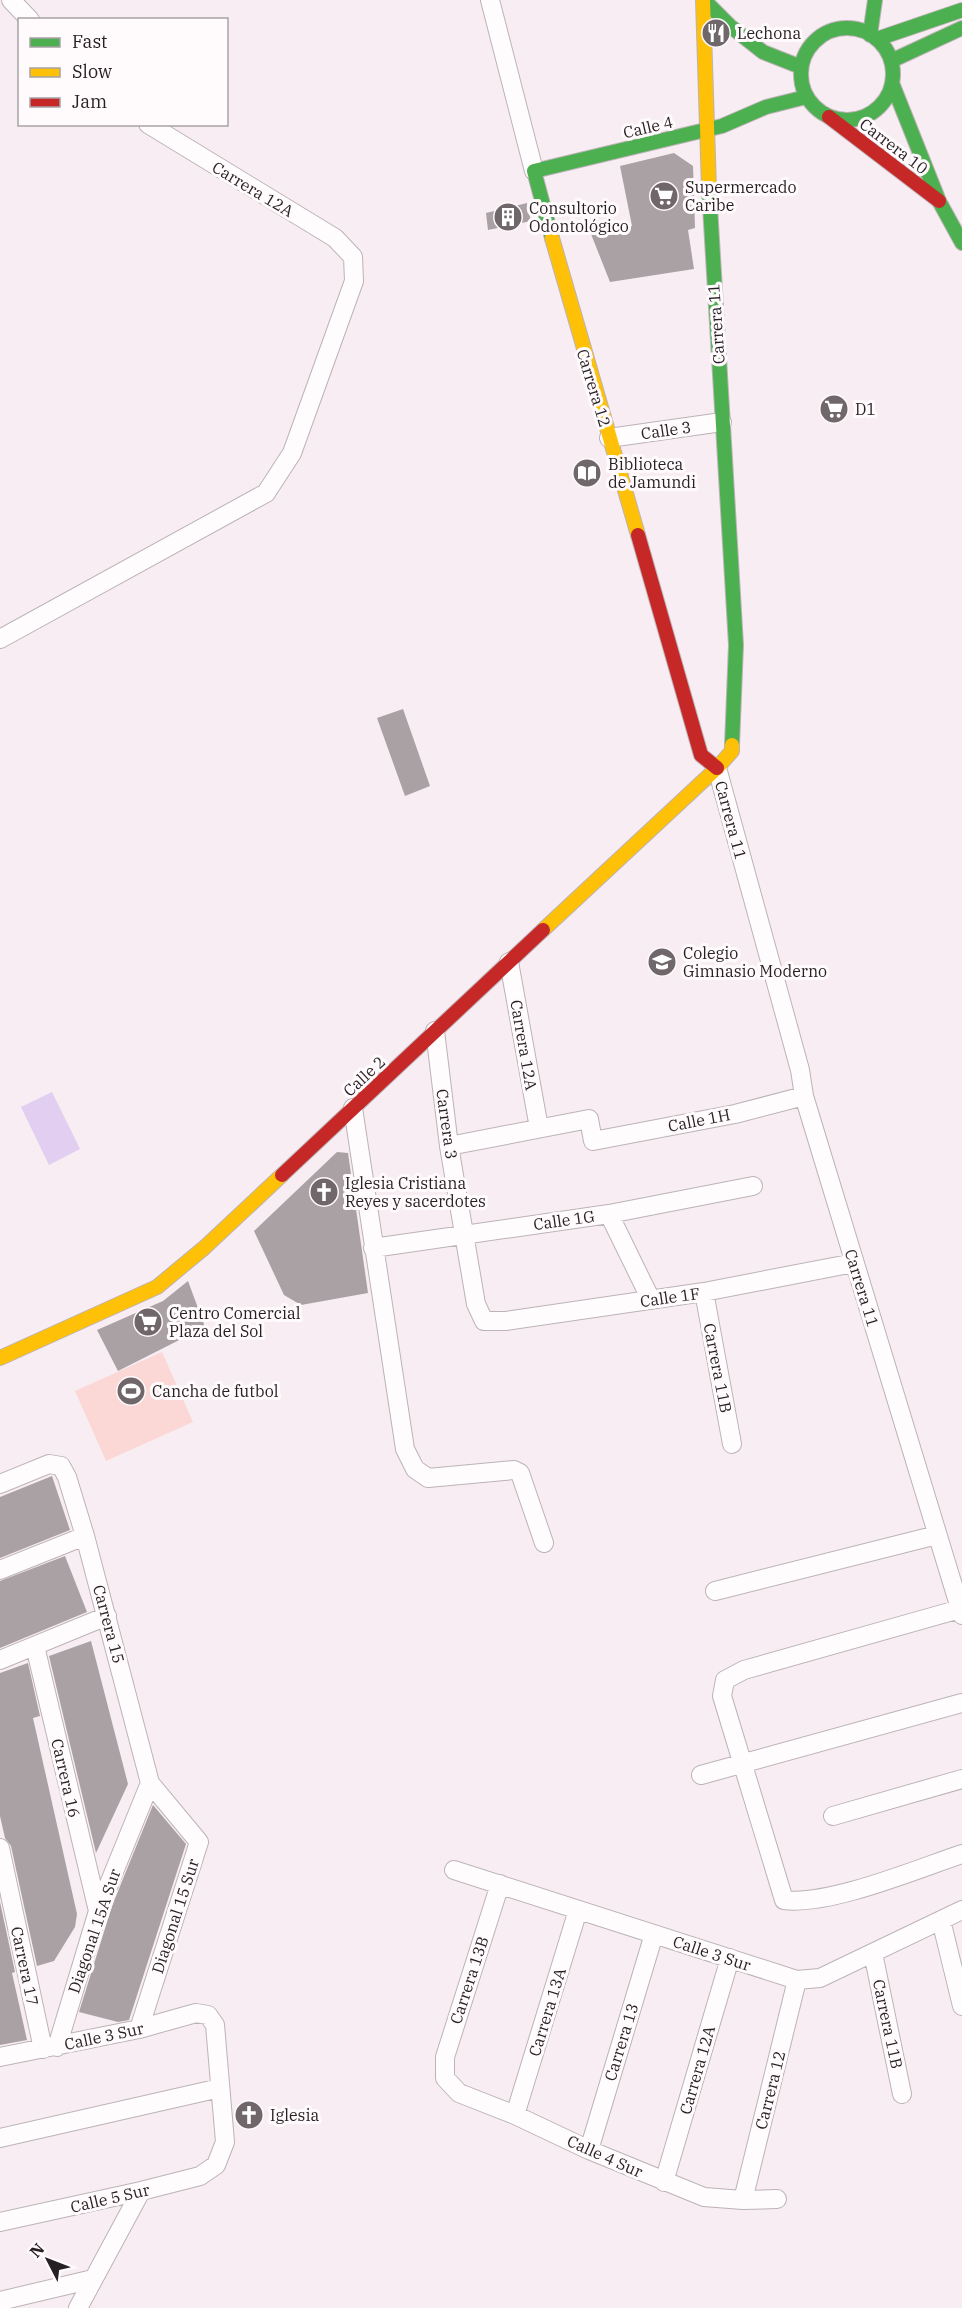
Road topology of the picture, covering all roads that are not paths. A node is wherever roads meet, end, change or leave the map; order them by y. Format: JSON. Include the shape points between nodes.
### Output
{"nodes":[{"id":1,"x":11,"y":0,"type":"edge"},
{"id":2,"x":490,"y":0,"type":"edge"},
{"id":3,"x":703,"y":0,"type":"edge"},
{"id":4,"x":875,"y":0,"type":"edge"},
{"id":5,"x":962,"y":10,"type":"edge"},
{"id":6,"x":28,"y":18,"type":"edge"},
{"id":7,"x":962,"y":28,"type":"edge"},
{"id":8,"x":873,"y":37,"type":"junction"},
{"id":9,"x":891,"y":61,"type":"junction"},
{"id":10,"x":801,"y":67,"type":"junction"},
{"id":11,"x":801,"y":82,"type":"junction"},
{"id":12,"x":892,"y":83,"type":"junction"},
{"id":13,"x":806,"y":97,"type":"junction"},
{"id":14,"x":766,"y":107,"type":"junction"},
{"id":15,"x":829,"y":117,"type":"junction"},
{"id":16,"x":151,"y":126,"type":"edge"},
{"id":17,"x":706,"y":130,"type":"junction"},
{"id":18,"x":534,"y":171,"type":"junction"},
{"id":19,"x":939,"y":201,"type":"junction"},
{"id":20,"x":962,"y":243,"type":"edge"},
{"id":21,"x":722,"y":422,"type":"junction"},
{"id":22,"x":609,"y":438,"type":"junction"},
{"id":23,"x":0,"y":639,"type":"edge"},
{"id":24,"x":717,"y":768,"type":"junction"},
{"id":25,"x":510,"y":962,"type":"junction"},
{"id":26,"x":435,"y":1031,"type":"junction"},
{"id":27,"x":804,"y":1095,"type":"junction"},
{"id":28,"x":353,"y":1108,"type":"junction"},
{"id":29,"x":539,"y":1128,"type":"junction"},
{"id":30,"x":449,"y":1146,"type":"junction"},
{"id":31,"x":753,"y":1186,"type":"dead end"},
{"id":32,"x":609,"y":1214,"type":"junction"},
{"id":33,"x":465,"y":1234,"type":"junction"},
{"id":34,"x":374,"y":1248,"type":"junction"},
{"id":35,"x":854,"y":1263,"type":"junction"},
{"id":36,"x":704,"y":1292,"type":"junction"},
{"id":37,"x":651,"y":1300,"type":"junction"},
{"id":38,"x":484,"y":1321,"type":"joint"},
{"id":39,"x":0,"y":1358,"type":"edge"},
{"id":40,"x":732,"y":1444,"type":"dead end"},
{"id":41,"x":0,"y":1484,"type":"edge"},
{"id":42,"x":937,"y":1535,"type":"junction"},
{"id":43,"x":85,"y":1536,"type":"junction"},
{"id":44,"x":544,"y":1543,"type":"dead end"},
{"id":45,"x":0,"y":1570,"type":"edge"},
{"id":46,"x":716,"y":1591,"type":"dead end"},
{"id":47,"x":961,"y":1612,"type":"edge"},
{"id":48,"x":108,"y":1616,"type":"junction"},
{"id":49,"x":35,"y":1646,"type":"junction"},
{"id":50,"x":0,"y":1660,"type":"edge"},
{"id":51,"x":962,"y":1703,"type":"edge"},
{"id":52,"x":744,"y":1763,"type":"junction"},
{"id":53,"x":700,"y":1775,"type":"dead end"},
{"id":54,"x":962,"y":1779,"type":"edge"},
{"id":55,"x":150,"y":1783,"type":"junction"},
{"id":56,"x":833,"y":1816,"type":"dead end"},
{"id":57,"x":0,"y":1848,"type":"edge"},
{"id":58,"x":962,"y":1854,"type":"edge"},
{"id":59,"x":454,"y":1870,"type":"dead end"},
{"id":60,"x":500,"y":1884,"type":"junction"},
{"id":61,"x":578,"y":1910,"type":"junction"},
{"id":62,"x":962,"y":1910,"type":"edge"},
{"id":63,"x":98,"y":1911,"type":"junction"},
{"id":64,"x":941,"y":1920,"type":"junction"},
{"id":65,"x":654,"y":1934,"type":"junction"},
{"id":66,"x":873,"y":1953,"type":"junction"},
{"id":67,"x":730,"y":1958,"type":"junction"},
{"id":68,"x":797,"y":1980,"type":"junction"},
{"id":69,"x":962,"y":2006,"type":"edge"},
{"id":70,"x":139,"y":2029,"type":"junction"},
{"id":71,"x":50,"y":2048,"type":"junction"},
{"id":72,"x":0,"y":2056,"type":"edge"},
{"id":73,"x":444,"y":2078,"type":"joint"},
{"id":74,"x":220,"y":2088,"type":"junction"},
{"id":75,"x":902,"y":2094,"type":"dead end"},
{"id":76,"x":515,"y":2115,"type":"junction"},
{"id":77,"x":0,"y":2138,"type":"edge"},
{"id":78,"x":589,"y":2150,"type":"junction"},
{"id":79,"x":664,"y":2182,"type":"junction"},
{"id":80,"x":141,"y":2191,"type":"junction"},
{"id":81,"x":777,"y":2199,"type":"dead end"},
{"id":82,"x":743,"y":2200,"type":"junction"},
{"id":83,"x":0,"y":2222,"type":"edge"},
{"id":84,"x":93,"y":2279,"type":"junction"},
{"id":85,"x":0,"y":2301,"type":"edge"},
{"id":86,"x":78,"y":2308,"type":"edge"}],
"edges":[{"from":1,"to":6,"type":"street"},
{"from":2,"to":18,"type":"street","name":"Carrera 12"},
{"from":3,"to":10,"type":"main road","via":[[763,52]]},
{"from":3,"to":17,"type":"main road","name":"Carrera 11"},
{"from":4,"to":8,"type":"main road"},
{"from":5,"to":8,"type":"main road"},
{"from":7,"to":9,"type":"main road"},
{"from":8,"to":9,"type":"main road"},
{"from":8,"to":10,"type":"main road","via":[[856,29],[827,33],[810,47]]},
{"from":9,"to":12,"type":"main road"},
{"from":10,"to":11,"type":"main road"},
{"from":11,"to":13,"type":"main road"},
{"from":11,"to":14,"type":"main road","name":"Calle 4"},
{"from":12,"to":15,"type":"main road","via":[[886,98],[861,118]]},
{"from":12,"to":19,"type":"main road","name":"Carrera 10"},
{"from":13,"to":14,"type":"main road","name":"Calle 4"},
{"from":13,"to":15,"type":"main road"},
{"from":14,"to":17,"type":"main road","name":"Calle 4"},
{"from":15,"to":19,"type":"main road","name":"Carrera 10"},
{"from":16,"to":23,"type":"street","name":"Carrera 12A","via":[[335,238],[353,257],[354,281],[292,453],[266,493]]},
{"from":17,"to":18,"type":"main road","name":"Calle 4"},
{"from":17,"to":21,"type":"main road","name":"Carrera 11"},
{"from":18,"to":22,"type":"main road","name":"Carrera 12"},
{"from":19,"to":20,"type":"main road","name":"Carrera 10"},
{"from":21,"to":22,"type":"street","name":"Calle 3"},
{"from":21,"to":24,"type":"main road","name":"Carrera 11","via":[[736,645],[732,751]]},
{"from":22,"to":24,"type":"main road","name":"Carrera 12","via":[[701,755]]},
{"from":24,"to":25,"type":"main road","name":"Calle 2"},
{"from":24,"to":27,"type":"street","name":"Carrera 11"},
{"from":25,"to":26,"type":"main road","name":"Calle 2"},
{"from":25,"to":29,"type":"street","name":"Carrera 12A"},
{"from":26,"to":28,"type":"main road","name":"Calle 2"},
{"from":26,"to":30,"type":"street","name":"Carrera 3"},
{"from":27,"to":29,"type":"street","name":"Calle 1H","via":[[735,1114],[594,1141],[589,1119]]},
{"from":27,"to":35,"type":"street","name":"Carrera 11"},
{"from":28,"to":34,"type":"street"},
{"from":28,"to":39,"type":"main road","name":"Calle 2","via":[[157,1287]]},
{"from":29,"to":30,"type":"street"},
{"from":30,"to":33,"type":"street","name":"Carrera 3"},
{"from":31,"to":32,"type":"street","name":"Calle 1G"},
{"from":32,"to":33,"type":"street","name":"Calle 1G"},
{"from":32,"to":37,"type":"street"},
{"from":33,"to":34,"type":"street","name":"Calle 1G"},
{"from":33,"to":38,"type":"street","name":"Carrera 3","via":[[476,1304]]},
{"from":34,"to":44,"type":"street","via":[[405,1449],[415,1468],[428,1478],[514,1470],[520,1473]]},
{"from":35,"to":36,"type":"street","name":"Calle 1F"},
{"from":35,"to":42,"type":"street","name":"Carrera 11"},
{"from":36,"to":37,"type":"street","name":"Calle 1F"},
{"from":36,"to":40,"type":"street","name":"Carrera 11B"},
{"from":37,"to":38,"type":"street","name":"Calle 1F"},
{"from":41,"to":43,"type":"street","name":"Carrera 15","via":[[49,1464],[61,1466]]},
{"from":42,"to":46,"type":"street"},
{"from":42,"to":47,"type":"street","name":"Carrera 11"},
{"from":43,"to":45,"type":"street"},
{"from":43,"to":48,"type":"street","name":"Carrera 15"},
{"from":47,"to":52,"type":"street","via":[[744,1670],[725,1680],[722,1696]]},
{"from":48,"to":49,"type":"street"},
{"from":48,"to":55,"type":"street","name":"Carrera 15"},
{"from":49,"to":50,"type":"street"},
{"from":49,"to":63,"type":"street","name":"Carrera 16"},
{"from":51,"to":52,"type":"street"},
{"from":52,"to":53,"type":"street"},
{"from":52,"to":58,"type":"street","via":[[784,1900],[796,1902],[841,1894]]},
{"from":54,"to":56,"type":"street"},
{"from":55,"to":63,"type":"street","name":"Diagonal 15A Sur"},
{"from":55,"to":70,"type":"street","name":"Diagonal 15 Sur","via":[[199,1842]]},
{"from":57,"to":71,"type":"street","name":"Carrera 17"},
{"from":59,"to":60,"type":"street","name":"Calle 3 Sur"},
{"from":60,"to":61,"type":"street","name":"Calle 3 Sur"},
{"from":60,"to":73,"type":"street","name":"Carrera 13B","via":[[445,2057]]},
{"from":61,"to":65,"type":"street","name":"Calle 3 Sur"},
{"from":61,"to":76,"type":"street","name":"Carrera 13A"},
{"from":62,"to":64,"type":"street","name":"Calle 3 Sur"},
{"from":63,"to":71,"type":"street","name":"Diagonal 15A Sur"},
{"from":64,"to":66,"type":"street","name":"Calle 3 Sur"},
{"from":64,"to":69,"type":"street"},
{"from":65,"to":67,"type":"street","name":"Calle 3 Sur"},
{"from":65,"to":78,"type":"street","name":"Carrera 13"},
{"from":66,"to":68,"type":"street","name":"Calle 3 Sur","via":[[820,1978]]},
{"from":66,"to":75,"type":"street","name":"Carrera 11B"},
{"from":67,"to":68,"type":"street","name":"Calle 3 Sur"},
{"from":67,"to":79,"type":"street","name":"Carrera 12A"},
{"from":68,"to":82,"type":"street","name":"Carrera 12"},
{"from":70,"to":71,"type":"street","name":"Calle 3 Sur"},
{"from":70,"to":74,"type":"street","name":"Calle 3 Sur","via":[[195,2013],[208,2015],[215,2025]]},
{"from":71,"to":72,"type":"street","name":"Calle 3 Sur"},
{"from":73,"to":76,"type":"street","name":"Calle 4 Sur","via":[[459,2093]]},
{"from":74,"to":77,"type":"street"},
{"from":74,"to":80,"type":"street","name":"Calle 5 Sur","via":[[225,2142],[216,2165],[200,2176]]},
{"from":76,"to":78,"type":"street","name":"Calle 4 Sur"},
{"from":78,"to":79,"type":"street","name":"Calle 4 Sur"},
{"from":79,"to":82,"type":"street","name":"Calle 4 Sur","via":[[704,2197]]},
{"from":80,"to":83,"type":"street","name":"Calle 5 Sur"},
{"from":80,"to":84,"type":"street"},
{"from":81,"to":82,"type":"street","name":"Calle 4 Sur"},
{"from":84,"to":85,"type":"street"},
{"from":84,"to":86,"type":"street"}]}
